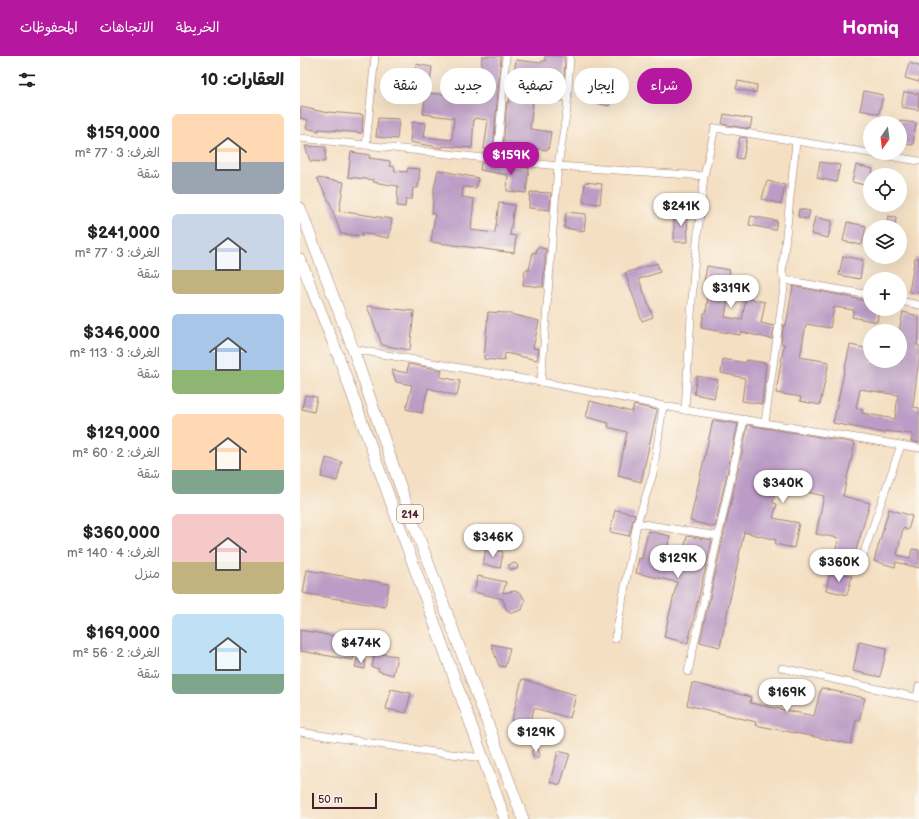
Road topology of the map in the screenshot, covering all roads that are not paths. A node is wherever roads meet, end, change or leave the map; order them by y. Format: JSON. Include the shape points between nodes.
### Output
{"nodes":[{"id":1,"x":375,"y":56,"type":"edge"},
{"id":2,"x":506,"y":56,"type":"edge"},
{"id":3,"x":570,"y":56,"type":"edge"},
{"id":4,"x":300,"y":138,"type":"edge"},
{"id":5,"x":796,"y":142,"type":"junction"},
{"id":6,"x":366,"y":144,"type":"junction"},
{"id":7,"x":497,"y":158,"type":"junction"},
{"id":8,"x":919,"y":162,"type":"edge"},
{"id":9,"x":558,"y":166,"type":"junction"},
{"id":10,"x":704,"y":176,"type":"junction"},
{"id":11,"x":300,"y":208,"type":"edge"},
{"id":12,"x":304,"y":229,"type":"edge"},
{"id":13,"x":300,"y":259,"type":"edge"},
{"id":14,"x":785,"y":280,"type":"junction"},
{"id":15,"x":863,"y":294,"type":"edge"},
{"id":16,"x":907,"y":302,"type":"edge"},
{"id":17,"x":919,"y":305,"type":"edge"},
{"id":18,"x":353,"y":349,"type":"junction"},
{"id":19,"x":541,"y":382,"type":"junction"},
{"id":20,"x":663,"y":406,"type":"junction"},
{"id":21,"x":686,"y":410,"type":"junction"},
{"id":22,"x":744,"y":419,"type":"junction"},
{"id":23,"x":765,"y":422,"type":"junction"},
{"id":24,"x":901,"y":444,"type":"junction"},
{"id":25,"x":919,"y":448,"type":"edge"},
{"id":26,"x":637,"y":523,"type":"junction"},
{"id":27,"x":718,"y":536,"type":"junction"},
{"id":28,"x":859,"y":567,"type":"dead end"},
{"id":29,"x":615,"y":639,"type":"dead end"},
{"id":30,"x":782,"y":668,"type":"dead end"},
{"id":31,"x":688,"y":672,"type":"dead end"},
{"id":32,"x":919,"y":686,"type":"edge"},
{"id":33,"x":918,"y":698,"type":"edge"},
{"id":34,"x":300,"y":732,"type":"edge"},
{"id":35,"x":483,"y":758,"type":"junction"},
{"id":36,"x":505,"y":819,"type":"edge"},
{"id":37,"x":523,"y":819,"type":"edge"}],
"edges":[{"from":1,"to":6,"type":"street"},
{"from":2,"to":7,"type":"street"},
{"from":3,"to":9,"type":"street","via":[[567,109]]},
{"from":4,"to":6,"type":"street"},
{"from":5,"to":8,"type":"street"},
{"from":5,"to":10,"type":"street","via":[[715,128]]},
{"from":5,"to":14,"type":"street","via":[[782,273]]},
{"from":6,"to":7,"type":"street"},
{"from":7,"to":9,"type":"street"},
{"from":9,"to":10,"type":"street"},
{"from":9,"to":19,"type":"street"},
{"from":10,"to":21,"type":"street","via":[[694,269]]},
{"from":11,"to":12,"type":"highway","number":"214"},
{"from":12,"to":18,"type":"highway","number":"214"},
{"from":13,"to":35,"type":"highway","number":"214","via":[[338,355]]},
{"from":14,"to":15,"type":"street"},
{"from":14,"to":23,"type":"street"},
{"from":16,"to":17,"type":"street"},
{"from":18,"to":19,"type":"street"},
{"from":18,"to":37,"type":"highway","number":"214","via":[[405,500]]},
{"from":19,"to":20,"type":"street"},
{"from":20,"to":21,"type":"street"},
{"from":20,"to":26,"type":"street","via":[[653,474]]},
{"from":21,"to":22,"type":"street"},
{"from":22,"to":23,"type":"street"},
{"from":22,"to":27,"type":"street"},
{"from":23,"to":24,"type":"street"},
{"from":24,"to":25,"type":"street"},
{"from":24,"to":28,"type":"street"},
{"from":26,"to":27,"type":"street"},
{"from":26,"to":29,"type":"street"},
{"from":27,"to":31,"type":"street"},
{"from":30,"to":33,"type":"street"},
{"from":32,"to":33,"type":"street"},
{"from":34,"to":35,"type":"street"},
{"from":35,"to":36,"type":"highway","number":"214"}]}
